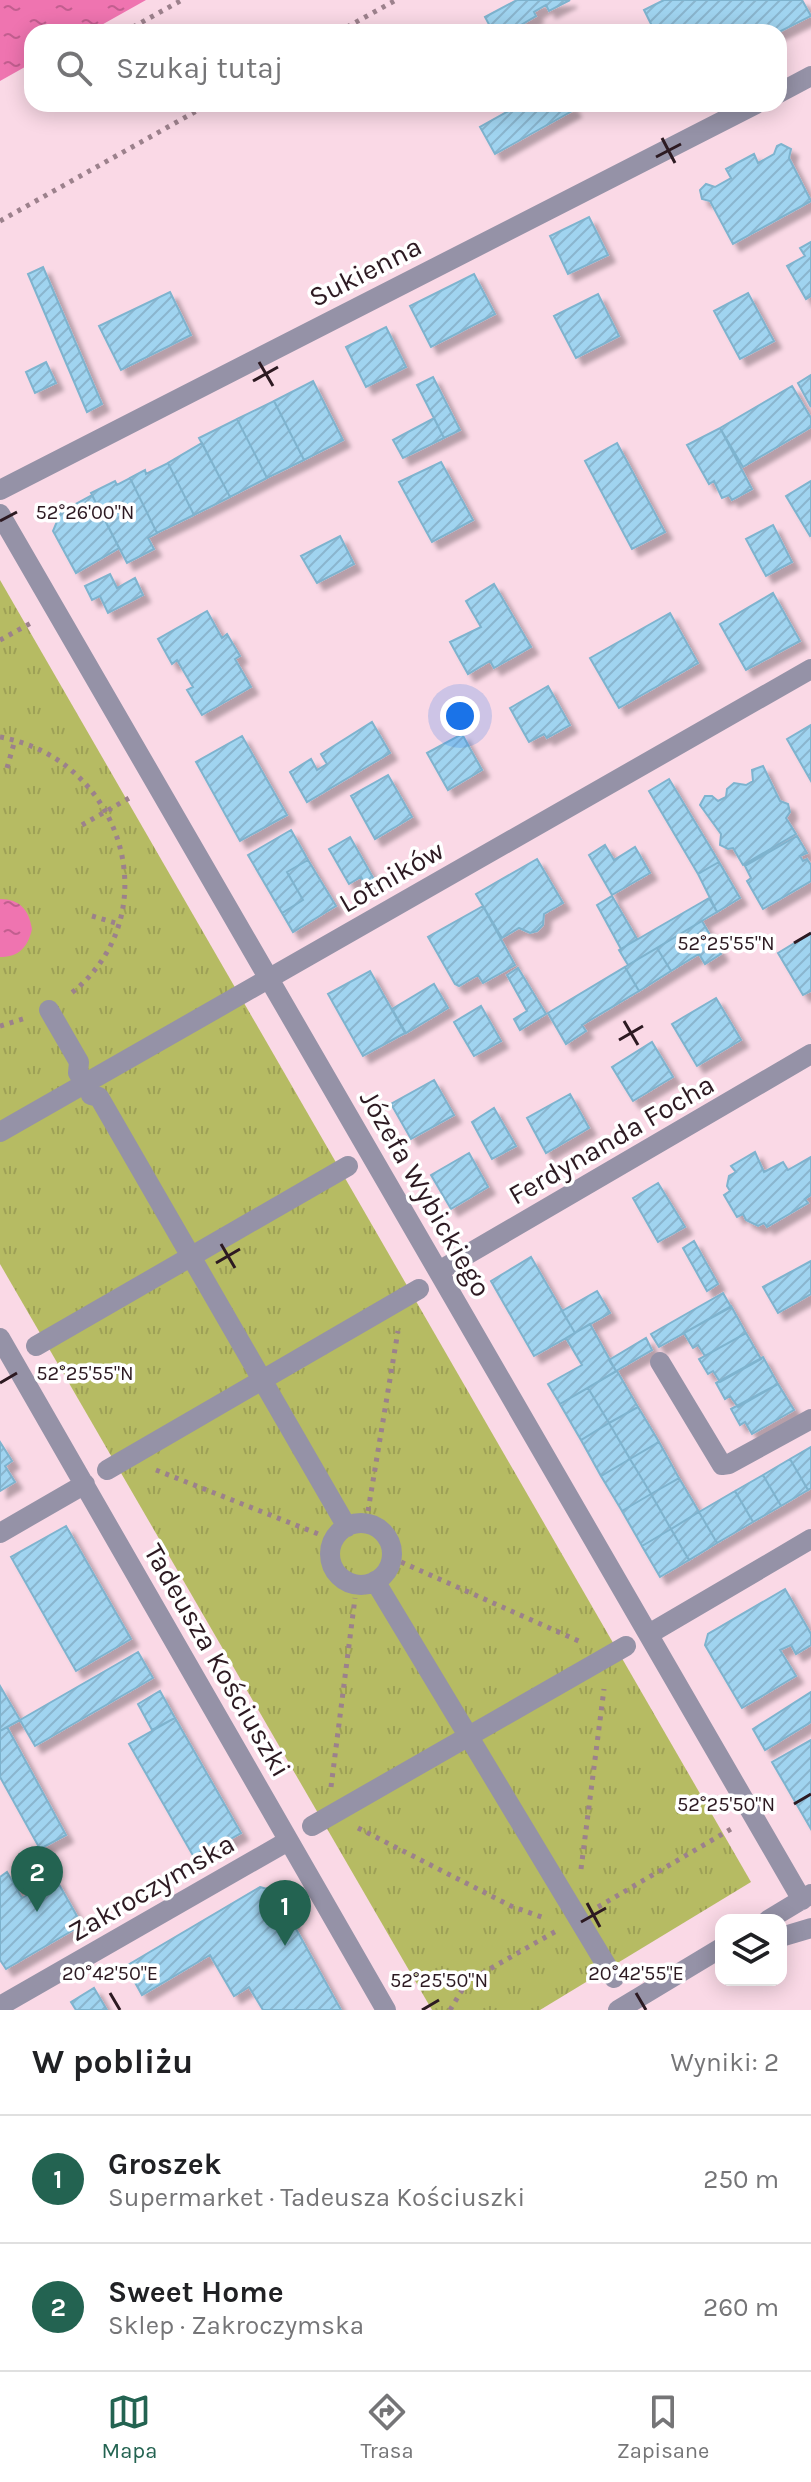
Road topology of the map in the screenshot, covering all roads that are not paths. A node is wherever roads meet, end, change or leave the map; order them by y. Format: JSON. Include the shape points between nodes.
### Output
{"nodes":[{"id":1,"x":811,"y":76,"type":"edge"},
{"id":2,"x":787,"y":89,"type":"edge"},
{"id":3,"x":740,"y":112,"type":"edge"},
{"id":4,"x":0,"y":490,"type":"edge"},
{"id":5,"x":0,"y":514,"type":"edge"},
{"id":6,"x":811,"y":669,"type":"edge"},
{"id":7,"x":269,"y":978,"type":"junction"},
{"id":8,"x":49,"y":1010,"type":"road end"},
{"id":9,"x":811,"y":1054,"type":"edge"},
{"id":10,"x":78,"y":1073,"type":"dead end"},
{"id":11,"x":91,"y":1095,"type":"dead end"},
{"id":12,"x":0,"y":1132,"type":"edge"},
{"id":13,"x":348,"y":1166,"type":"dead end"},
{"id":14,"x":191,"y":1256,"type":"junction"},
{"id":15,"x":439,"y":1271,"type":"junction"},
{"id":16,"x":411,"y":1294,"type":"road end"},
{"id":17,"x":0,"y":1338,"type":"edge"},
{"id":18,"x":36,"y":1346,"type":"dead end"},
{"id":19,"x":660,"y":1362,"type":"dead end"},
{"id":20,"x":262,"y":1380,"type":"junction"},
{"id":21,"x":811,"y":1419,"type":"edge"},
{"id":22,"x":107,"y":1470,"type":"dead end"},
{"id":23,"x":85,"y":1484,"type":"junction"},
{"id":24,"x":349,"y":1530,"type":"junction"},
{"id":25,"x":0,"y":1533,"type":"edge"},
{"id":26,"x":811,"y":1539,"type":"edge"},
{"id":27,"x":366,"y":1583,"type":"junction"},
{"id":28,"x":649,"y":1634,"type":"junction"},
{"id":29,"x":615,"y":1652,"type":"road end"},
{"id":30,"x":468,"y":1736,"type":"junction"},
{"id":31,"x":320,"y":1821,"type":"road end"},
{"id":32,"x":288,"y":1841,"type":"junction"},
{"id":33,"x":806,"y":1897,"type":"edge"},
{"id":34,"x":778,"y":1914,"type":"edge"},
{"id":35,"x":811,"y":1928,"type":"edge"},
{"id":36,"x":787,"y":1935,"type":"edge"},
{"id":37,"x":715,"y":1954,"type":"edge"},
{"id":38,"x":614,"y":1978,"type":"dead end"},
{"id":39,"x":0,"y":2006,"type":"edge"},
{"id":40,"x":386,"y":2010,"type":"edge"},
{"id":41,"x":618,"y":2010,"type":"edge"}],
"edges":[{"from":1,"to":2,"type":"street"},
{"from":3,"to":4,"type":"street","name":"Sukienna"},
{"from":5,"to":7,"type":"street","name":"Józefa Wybickiego"},
{"from":6,"to":7,"type":"street","name":"Lotników"},
{"from":7,"to":12,"type":"street","name":"Lotników"},
{"from":7,"to":15,"type":"street","name":"Józefa Wybickiego"},
{"from":8,"to":10,"type":"street","via":[[79,1062]]},
{"from":9,"to":15,"type":"street","name":"Ferdynanda Focha"},
{"from":11,"to":14,"type":"street","via":[[99,1097]]},
{"from":13,"to":14,"type":"street"},
{"from":14,"to":18,"type":"street"},
{"from":14,"to":20,"type":"street"},
{"from":15,"to":28,"type":"street","name":"Józefa Wybickiego"},
{"from":16,"to":20,"type":"street"},
{"from":17,"to":23,"type":"street","name":"Tadeusza Kościuszki"},
{"from":19,"to":21,"type":"street","via":[[722,1465]]},
{"from":20,"to":22,"type":"street"},
{"from":20,"to":24,"type":"street"},
{"from":23,"to":25,"type":"street"},
{"from":23,"to":32,"type":"street","name":"Tadeusza Kościuszki"},
{"from":24,"to":27,"type":"street","via":[[331,1549],[334,1568],[340,1576]]},
{"from":24,"to":27,"type":"street","via":[[383,1532],[388,1540],[389,1567]]},
{"from":26,"to":28,"type":"street"},
{"from":27,"to":30,"type":"street"},
{"from":28,"to":33,"type":"street","name":"Józefa Wybickiego"},
{"from":29,"to":30,"type":"street"},
{"from":30,"to":31,"type":"street"},
{"from":30,"to":38,"type":"street","via":[[570,1919]]},
{"from":32,"to":39,"type":"street","name":"Zakroczymska"},
{"from":32,"to":40,"type":"street","name":"Tadeusza Kościuszki"},
{"from":33,"to":34,"type":"street"},
{"from":35,"to":36,"type":"street"},
{"from":37,"to":41,"type":"street"}]}
